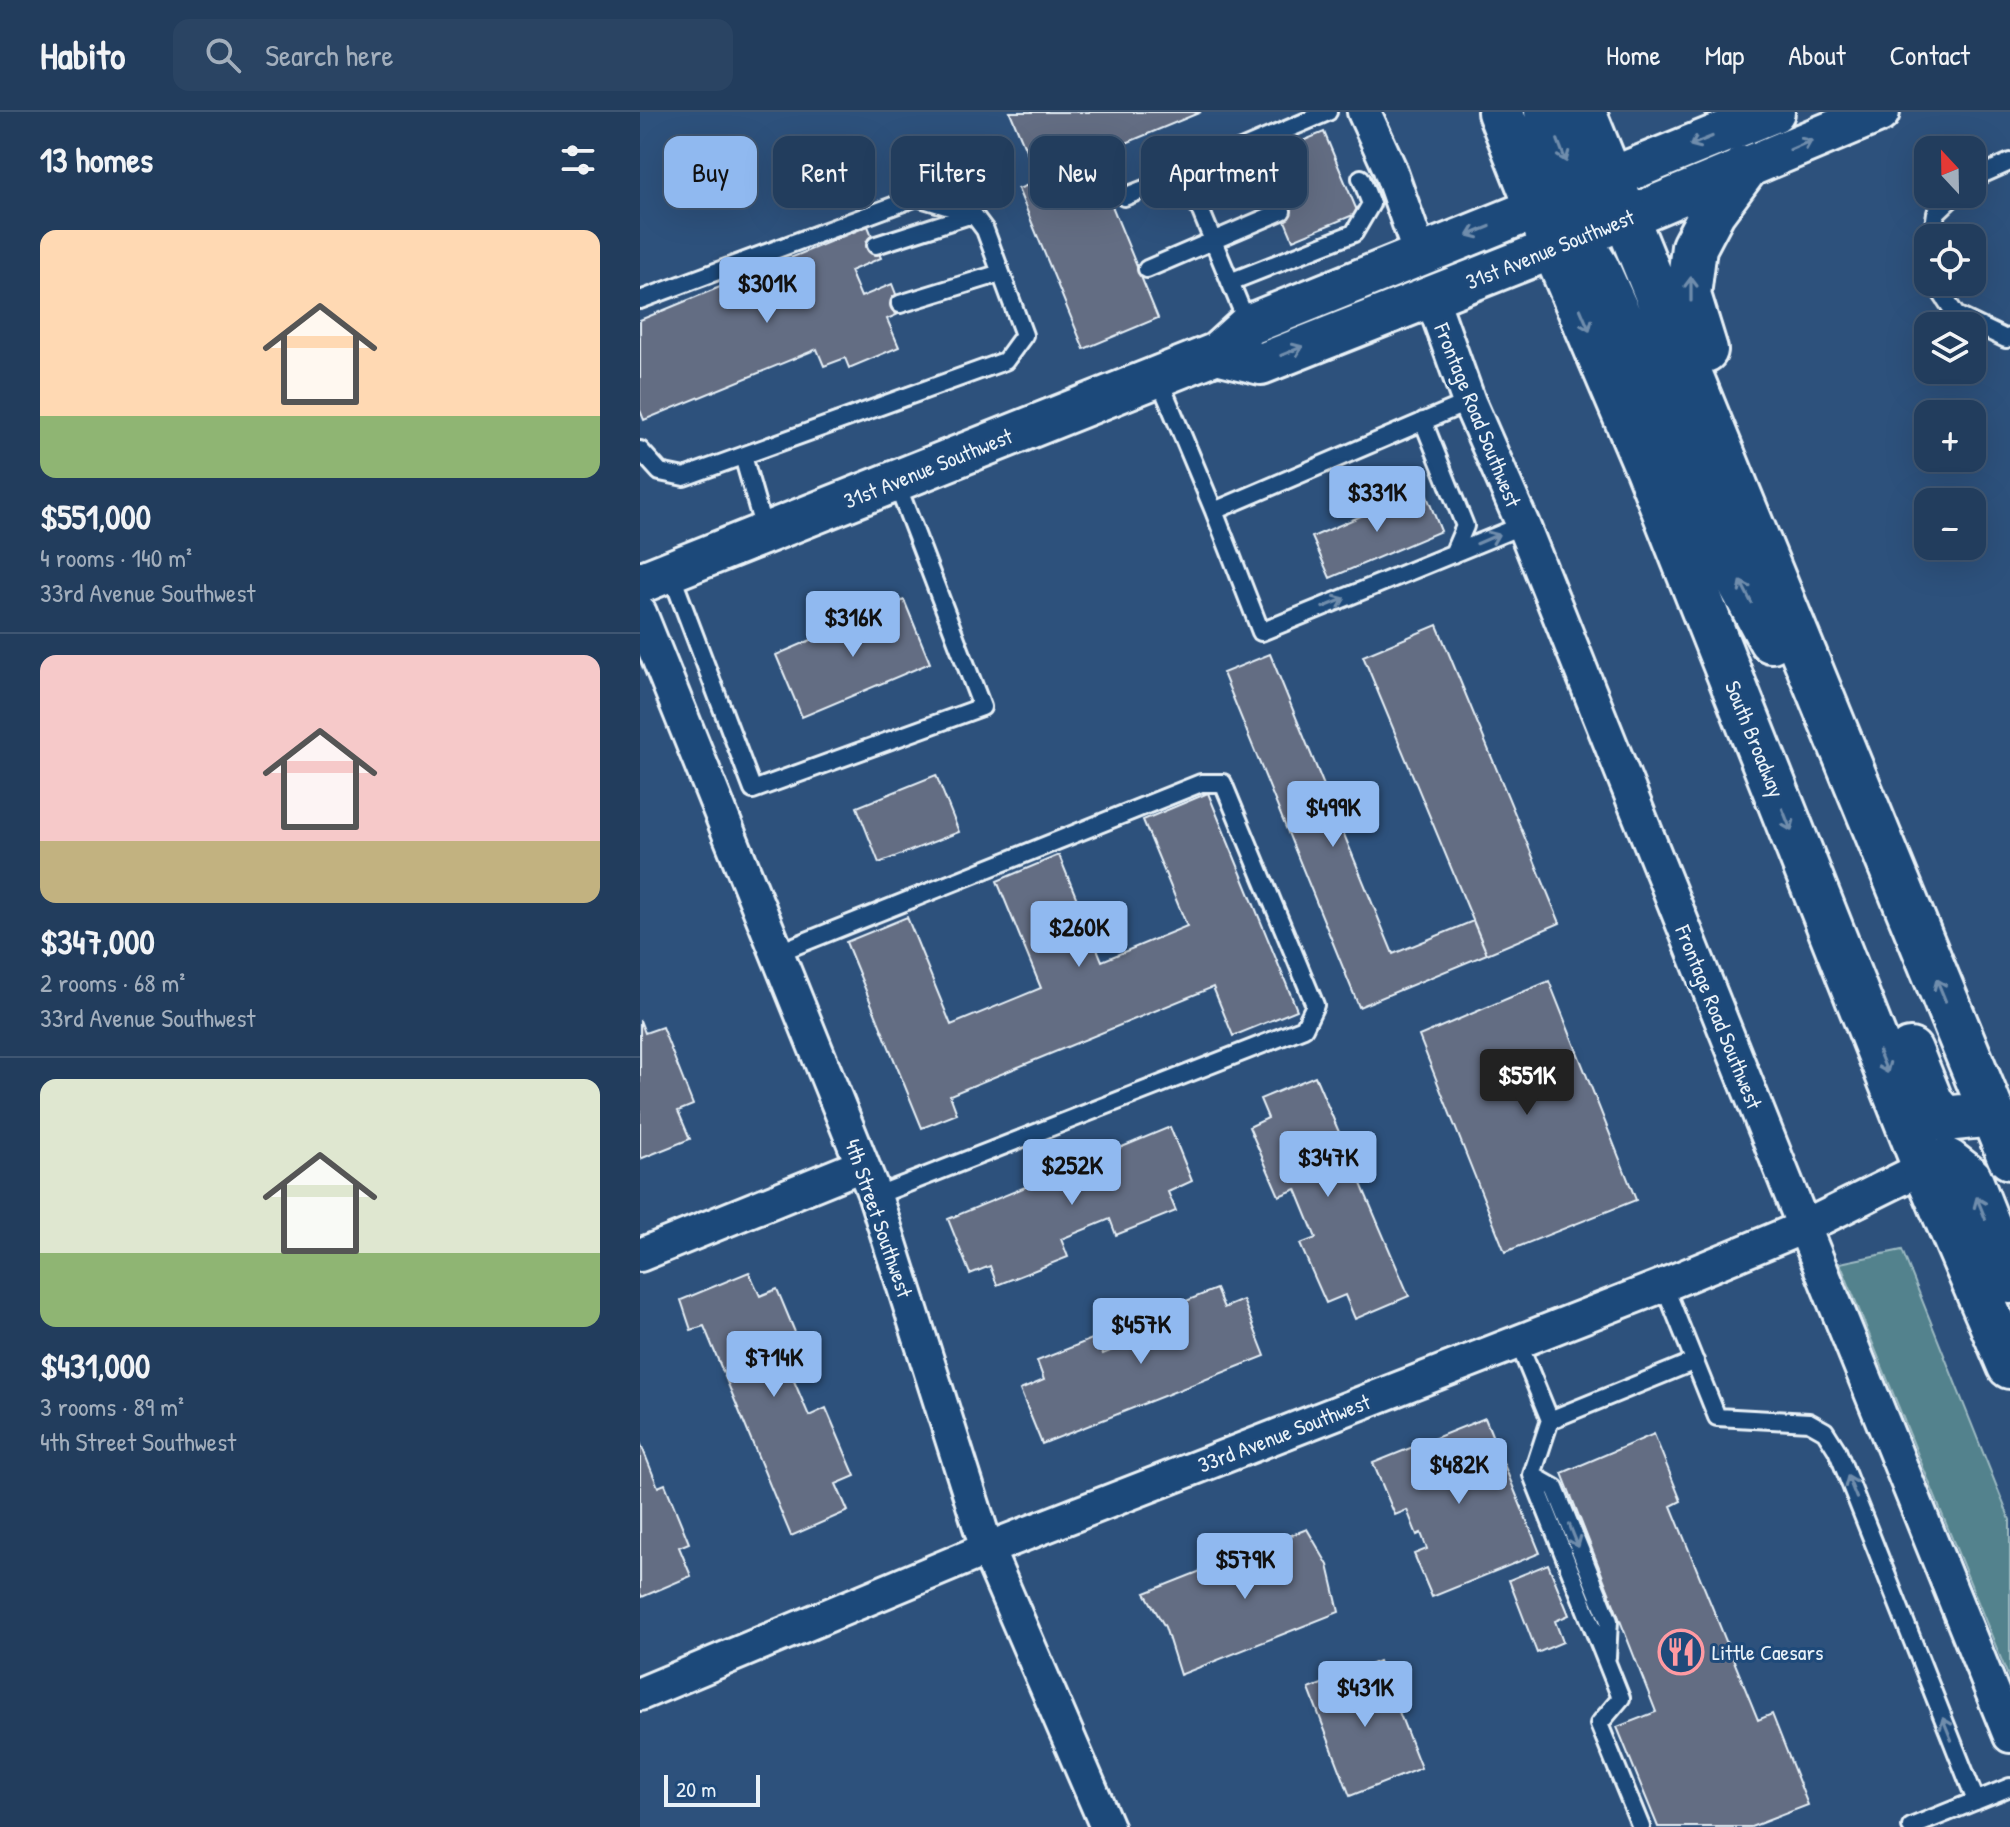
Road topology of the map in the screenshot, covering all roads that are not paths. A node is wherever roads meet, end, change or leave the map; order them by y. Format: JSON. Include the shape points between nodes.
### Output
{"nodes":[{"id":1,"x":1328,"y":112,"type":"edge"},
{"id":2,"x":1364,"y":112,"type":"edge"},
{"id":3,"x":1500,"y":112,"type":"edge"},
{"id":4,"x":1547,"y":112,"type":"edge"},
{"id":5,"x":1583,"y":112,"type":"edge"},
{"id":6,"x":1774,"y":112,"type":"edge"},
{"id":7,"x":1879,"y":112,"type":"edge"},
{"id":8,"x":1272,"y":136,"type":"edge"},
{"id":9,"x":2010,"y":162,"type":"edge"},
{"id":10,"x":1745,"y":168,"type":"junction"},
{"id":11,"x":1986,"y":173,"type":"edge"},
{"id":12,"x":1365,"y":176,"type":"junction"},
{"id":13,"x":1593,"y":184,"type":"junction"},
{"id":14,"x":1538,"y":207,"type":"junction"},
{"id":15,"x":1199,"y":208,"type":"edge"},
{"id":16,"x":1282,"y":211,"type":"dead end"},
{"id":17,"x":973,"y":214,"type":"junction"},
{"id":18,"x":1626,"y":218,"type":"junction"},
{"id":19,"x":1213,"y":242,"type":"junction"},
{"id":20,"x":1566,"y":243,"type":"junction"},
{"id":21,"x":876,"y":245,"type":"dead end"},
{"id":22,"x":1420,"y":255,"type":"junction"},
{"id":23,"x":1147,"y":269,"type":"dead end"},
{"id":24,"x":1001,"y":273,"type":"junction"},
{"id":25,"x":1230,"y":282,"type":"junction"},
{"id":26,"x":1431,"y":296,"type":"junction"},
{"id":27,"x":1943,"y":296,"type":"edge"},
{"id":28,"x":640,"y":300,"type":"edge"},
{"id":29,"x":900,"y":304,"type":"dead end"},
{"id":30,"x":1248,"y":325,"type":"junction"},
{"id":31,"x":2010,"y":337,"type":"edge"},
{"id":32,"x":1217,"y":353,"type":"junction"},
{"id":33,"x":1158,"y":377,"type":"junction"},
{"id":34,"x":1469,"y":402,"type":"junction"},
{"id":35,"x":1423,"y":421,"type":"junction"},
{"id":36,"x":640,"y":450,"type":"edge"},
{"id":37,"x":743,"y":456,"type":"junction"},
{"id":38,"x":895,"y":480,"type":"junction"},
{"id":39,"x":1740,"y":498,"type":"junction"},
{"id":40,"x":1214,"y":511,"type":"junction"},
{"id":41,"x":1664,"y":511,"type":"junction"},
{"id":42,"x":1523,"y":525,"type":"junction"},
{"id":43,"x":765,"y":533,"type":"junction"},
{"id":44,"x":1453,"y":554,"type":"junction"},
{"id":45,"x":655,"y":577,"type":"edge"},
{"id":46,"x":640,"y":613,"type":"edge"},
{"id":47,"x":1855,"y":780,"type":"junction"},
{"id":48,"x":777,"y":953,"type":"junction"},
{"id":49,"x":2001,"y":1111,"type":"edge"},
{"id":50,"x":2010,"y":1157,"type":"edge"},
{"id":51,"x":862,"y":1165,"type":"junction"},
{"id":52,"x":1925,"y":1167,"type":"junction"},
{"id":53,"x":875,"y":1196,"type":"junction"},
{"id":54,"x":1804,"y":1227,"type":"junction"},
{"id":55,"x":640,"y":1255,"type":"edge"},
{"id":56,"x":2010,"y":1281,"type":"edge"},
{"id":57,"x":1664,"y":1285,"type":"junction"},
{"id":58,"x":1518,"y":1342,"type":"junction"},
{"id":59,"x":1695,"y":1361,"type":"junction"},
{"id":60,"x":2010,"y":1366,"type":"edge"},
{"id":61,"x":1550,"y":1420,"type":"junction"},
{"id":62,"x":987,"y":1549,"type":"junction"},
{"id":63,"x":640,"y":1694,"type":"edge"},
{"id":64,"x":2010,"y":1736,"type":"edge"},
{"id":65,"x":2010,"y":1787,"type":"edge"},
{"id":66,"x":1976,"y":1801,"type":"junction"},
{"id":67,"x":1107,"y":1827,"type":"edge"},
{"id":68,"x":1641,"y":1827,"type":"edge"},
{"id":69,"x":1911,"y":1827,"type":"edge"}],
"edges":[{"from":1,"to":8,"type":"lane"},
{"from":2,"to":12,"type":"street"},
{"from":3,"to":14,"type":"highway","name":"South Broadway"},
{"from":4,"to":13,"type":"highway","one_way":true},
{"from":5,"to":13,"type":"highway"},
{"from":6,"to":13,"type":"street","name":"31st Avenue Southwest","one_way":true},
{"from":10,"to":7,"type":"street","name":"31st Avenue Southwest","one_way":true},
{"from":9,"to":11,"type":"lane"},
{"from":10,"to":18,"type":"street","name":"31st Avenue Southwest"},
{"from":39,"to":10,"type":"highway","one_way":true,"via":[[1741,450],[1688,295],[1694,247]]},
{"from":12,"to":22,"type":"street"},
{"from":12,"to":25,"type":"lane","via":[[1371,204],[1354,233]]},
{"from":13,"to":14,"type":"street","name":"31st Avenue Southwest"},
{"from":13,"to":18,"type":"highway"},
{"from":14,"to":20,"type":"highway","name":"South Broadway"},
{"from":14,"to":22,"type":"street","name":"31st Avenue Southwest","one_way":true},
{"from":15,"to":19,"type":"lane"},
{"from":16,"to":19,"type":"lane"},
{"from":17,"to":21,"type":"lane"},
{"from":17,"to":24,"type":"lane"},
{"from":17,"to":28,"type":"lane","via":[[917,197]]},
{"from":18,"to":20,"type":"street","name":"31st Avenue Southwest"},
{"from":18,"to":39,"type":"highway"},
{"from":19,"to":23,"type":"lane"},
{"from":19,"to":25,"type":"lane"},
{"from":20,"to":26,"type":"street","name":"31st Avenue Southwest"},
{"from":20,"to":41,"type":"highway","name":"South Broadway","one_way":true},
{"from":47,"to":20,"type":"highway","one_way":true,"via":[[1805,703],[1742,586],[1596,267]]},
{"from":22,"to":30,"type":"street","name":"31st Avenue Southwest"},
{"from":24,"to":29,"type":"lane"},
{"from":24,"to":37,"type":"lane","via":[[1024,335],[1005,361]]},
{"from":25,"to":30,"type":"lane"},
{"from":32,"to":26,"type":"street","name":"31st Avenue Southwest","one_way":true,"via":[[1261,364]]},
{"from":26,"to":34,"type":"street","name":"Frontage Road Southwest"},
{"from":27,"to":31,"type":"lane","via":[[1956,315]]},
{"from":30,"to":32,"type":"street","name":"31st Avenue Southwest"},
{"from":32,"to":33,"type":"street","name":"31st Avenue Southwest"},
{"from":33,"to":38,"type":"street","name":"31st Avenue Southwest"},
{"from":33,"to":40,"type":"lane"},
{"from":34,"to":35,"type":"lane"},
{"from":34,"to":42,"type":"street","name":"Frontage Road Southwest"},
{"from":35,"to":40,"type":"lane"},
{"from":35,"to":44,"type":"lane","via":[[1465,526]]},
{"from":36,"to":37,"type":"lane","via":[[660,472],[684,477]]},
{"from":37,"to":43,"type":"lane"},
{"from":38,"to":43,"type":"street","name":"31st Avenue Southwest"},
{"from":38,"to":45,"type":"lane","via":[[982,707],[753,790]]},
{"from":39,"to":47,"type":"highway"},
{"from":40,"to":44,"type":"lane","one_way":true,"via":[[1261,632]]},
{"from":41,"to":49,"type":"highway","via":[[1807,790],[1931,1103],[1944,1119]]},
{"from":41,"to":52,"type":"highway","name":"South Broadway","one_way":true},
{"from":44,"to":42,"type":"lane","one_way":true},
{"from":42,"to":54,"type":"street","name":"Frontage Road Southwest"},
{"from":43,"to":45,"type":"street","name":"31st Avenue Southwest"},
{"from":46,"to":48,"type":"street","name":"4th Street Southwest"},
{"from":49,"to":47,"type":"highway","one_way":true},
{"from":48,"to":51,"type":"street","name":"4th Street Southwest"},
{"from":48,"to":53,"type":"lane","via":[[1201,783],[1223,783],[1315,1005],[1304,1028]]},
{"from":49,"to":50,"type":"highway"},
{"from":51,"to":53,"type":"street","name":"4th Street Southwest"},
{"from":51,"to":55,"type":"street"},
{"from":52,"to":54,"type":"street","name":"33rd Avenue Southwest"},
{"from":56,"to":52,"type":"highway","one_way":true,"via":[[1969,1178],[1947,1161]]},
{"from":52,"to":60,"type":"highway","name":"South Broadway"},
{"from":53,"to":62,"type":"street","name":"4th Street Southwest"},
{"from":54,"to":57,"type":"street","name":"33rd Avenue Southwest"},
{"from":54,"to":64,"type":"street","name":"Frontage Road Southwest"},
{"from":57,"to":58,"type":"street","name":"33rd Avenue Southwest"},
{"from":57,"to":59,"type":"lane"},
{"from":58,"to":61,"type":"lane"},
{"from":58,"to":62,"type":"street","name":"33rd Avenue Southwest"},
{"from":59,"to":61,"type":"lane"},
{"from":66,"to":59,"type":"lane","one_way":true,"via":[[1825,1431],[1809,1422],[1717,1417]]},
{"from":61,"to":68,"type":"lane","via":[[1532,1475],[1621,1698],[1599,1724]]},
{"from":62,"to":63,"type":"street","name":"33rd Avenue Southwest"},
{"from":62,"to":67,"type":"street","name":"4th Street Southwest"},
{"from":65,"to":66,"type":"lane"},
{"from":66,"to":69,"type":"lane"}]}
